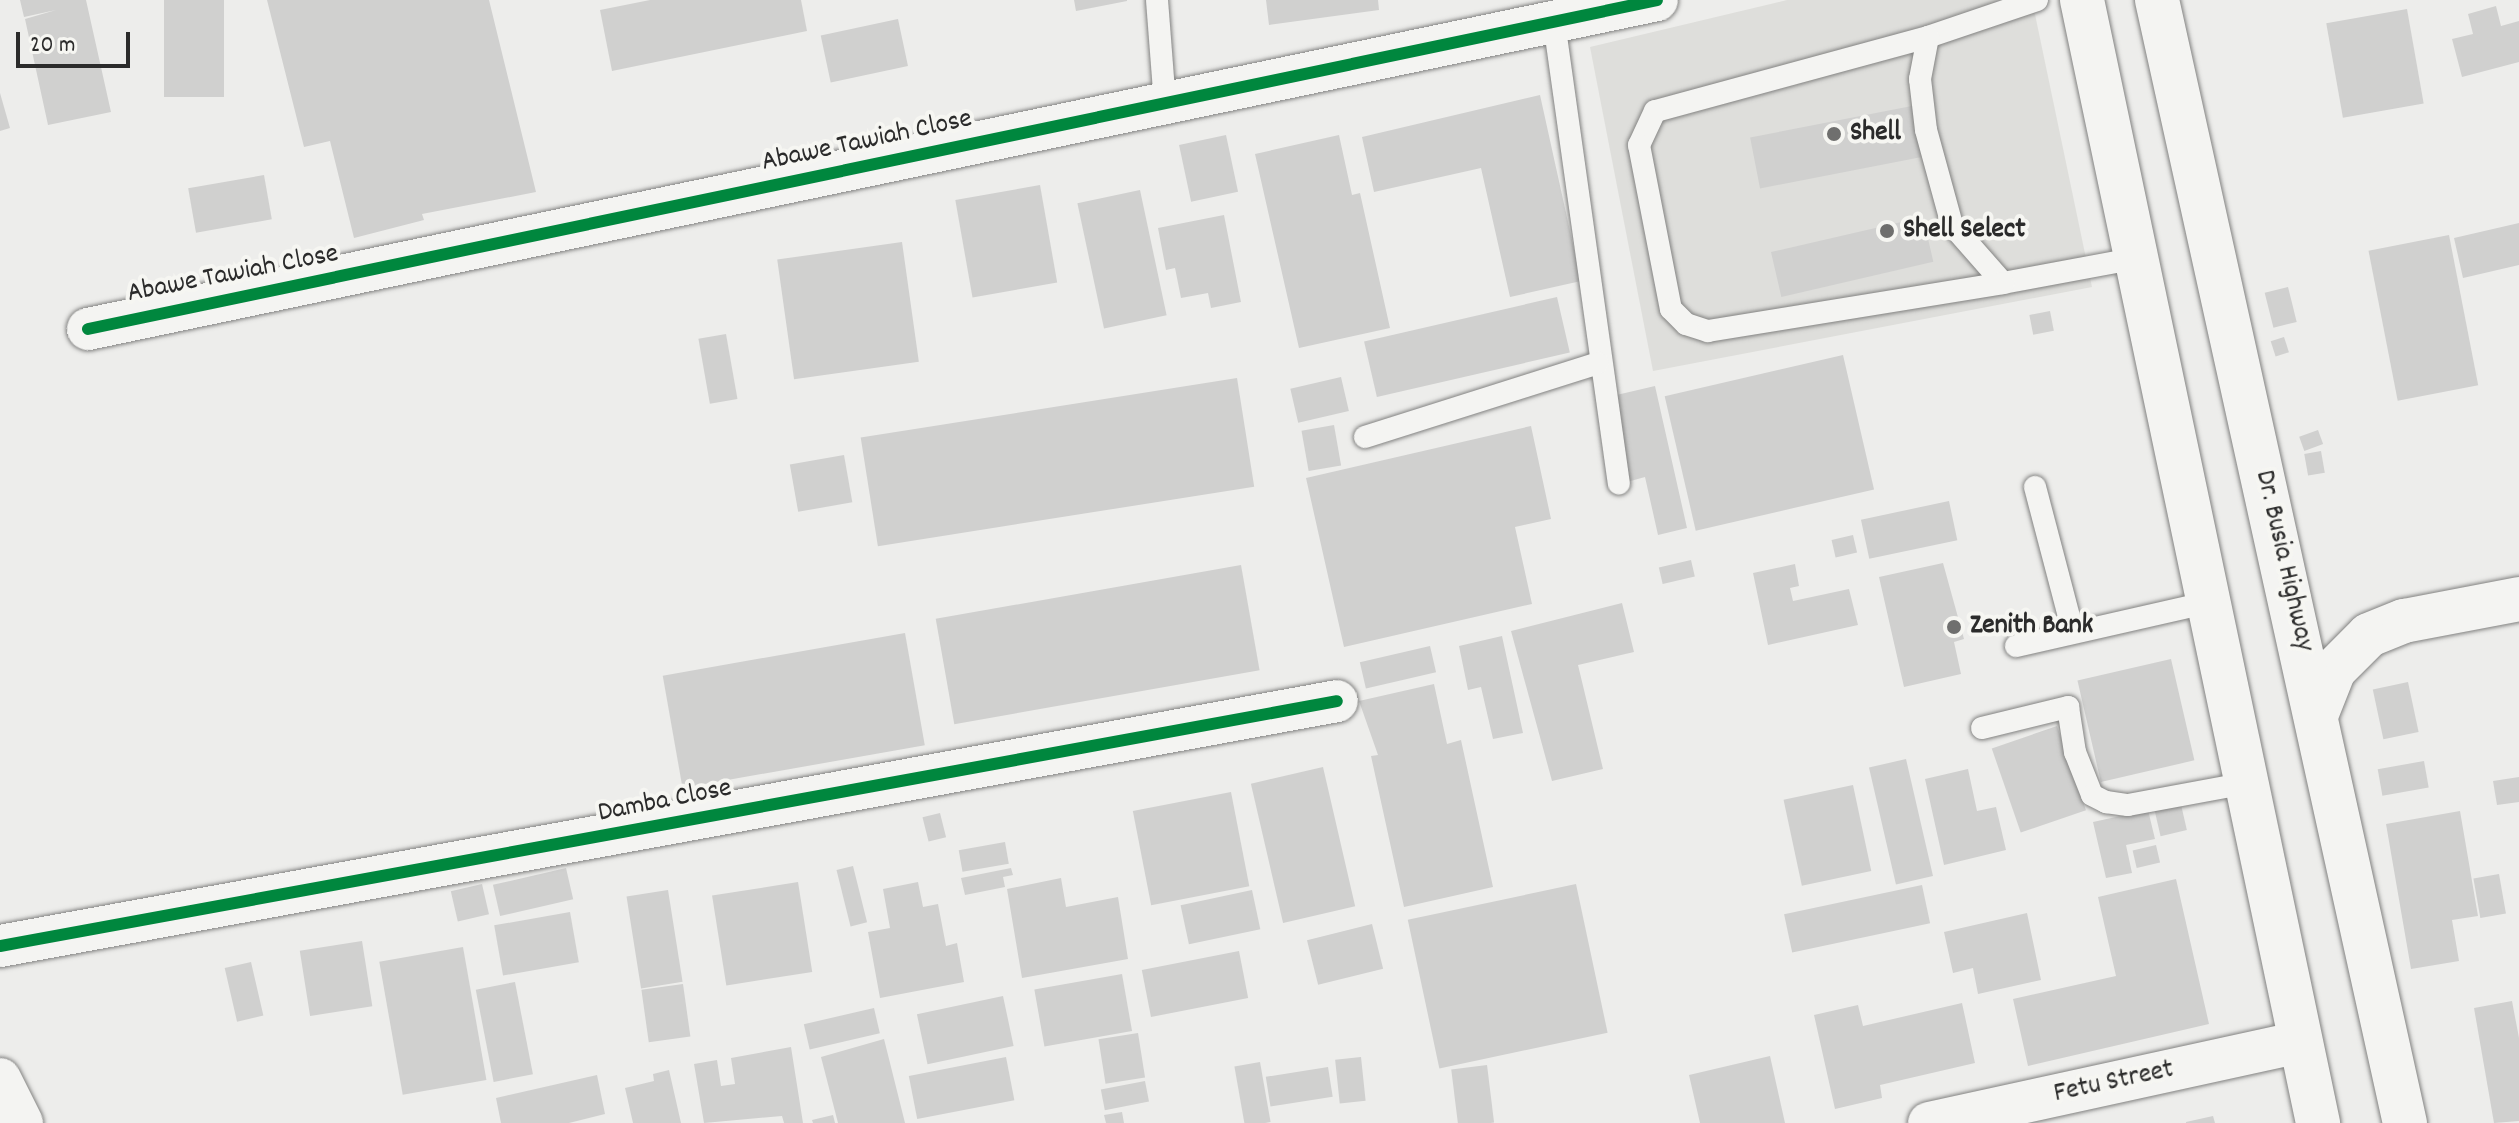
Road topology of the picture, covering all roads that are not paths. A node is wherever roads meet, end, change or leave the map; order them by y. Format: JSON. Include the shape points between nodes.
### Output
{"nodes":[{"id":1,"x":1157,"y":0,"type":"edge"},
{"id":2,"x":1657,"y":0,"type":"edge"},
{"id":3,"x":2037,"y":0,"type":"edge"},
{"id":4,"x":2082,"y":0,"type":"edge"},
{"id":5,"x":2158,"y":0,"type":"edge"},
{"id":6,"x":1614,"y":5,"type":"edge"},
{"id":7,"x":1554,"y":22,"type":"junction"},
{"id":8,"x":1928,"y":37,"type":"junction"},
{"id":9,"x":1165,"y":103,"type":"junction"},
{"id":10,"x":2138,"y":258,"type":"junction"},
{"id":11,"x":2003,"y":283,"type":"junction"},
{"id":12,"x":88,"y":329,"type":"dead end"},
{"id":13,"x":1598,"y":363,"type":"junction"},
{"id":14,"x":1365,"y":437,"type":"dead end"},
{"id":15,"x":1619,"y":483,"type":"dead end"},
{"id":16,"x":2035,"y":487,"type":"dead end"},
{"id":17,"x":2519,"y":599,"type":"edge"},
{"id":18,"x":2209,"y":602,"type":"junction"},
{"id":19,"x":2073,"y":632,"type":"junction"},
{"id":20,"x":2016,"y":646,"type":"dead end"},
{"id":21,"x":1337,"y":701,"type":"dead end"},
{"id":22,"x":2317,"y":713,"type":"junction"},
{"id":23,"x":1982,"y":728,"type":"dead end"},
{"id":24,"x":2247,"y":783,"type":"junction"},
{"id":25,"x":0,"y":946,"type":"edge"},
{"id":26,"x":2300,"y":1042,"type":"junction"},
{"id":27,"x":0,"y":1079,"type":"edge"},
{"id":28,"x":22,"y":1123,"type":"edge"},
{"id":29,"x":1929,"y":1123,"type":"edge"},
{"id":30,"x":2318,"y":1123,"type":"edge"},
{"id":31,"x":2405,"y":1123,"type":"edge"}],
"edges":[{"from":1,"to":9,"type":"lane"},
{"from":2,"to":6,"type":"street","name":"Abawe Tawiah Close"},
{"from":3,"to":8,"type":"lane"},
{"from":4,"to":10,"type":"main road"},
{"from":5,"to":22,"type":"main road","name":"Dr. Busia Highway"},
{"from":6,"to":7,"type":"street","name":"Abawe Tawiah Close"},
{"from":7,"to":9,"type":"street","name":"Abawe Tawiah Close"},
{"from":7,"to":13,"type":"lane"},
{"from":8,"to":11,"type":"lane","via":[[1920,79],[1937,184],[1952,225]]},
{"from":8,"to":11,"type":"lane","via":[[1655,111],[1639,145],[1671,309],[1686,324],[1708,331]]},
{"from":9,"to":12,"type":"street","name":"Abawe Tawiah Close"},
{"from":10,"to":11,"type":"lane"},
{"from":10,"to":18,"type":"main road"},
{"from":13,"to":14,"type":"lane"},
{"from":13,"to":15,"type":"lane"},
{"from":16,"to":19,"type":"lane"},
{"from":17,"to":22,"type":"main road","via":[[2404,621],[2369,635],[2334,670]]},
{"from":18,"to":19,"type":"lane"},
{"from":18,"to":24,"type":"main road"},
{"from":19,"to":20,"type":"lane"},
{"from":21,"to":25,"type":"street","name":"Damba Close"},
{"from":22,"to":31,"type":"main road","name":"Dr. Busia Highway"},
{"from":23,"to":24,"type":"lane","via":[[2068,707],[2075,752],[2092,795],[2106,802],[2128,805]]},
{"from":24,"to":26,"type":"main road"},
{"from":26,"to":29,"type":"street","name":"Fetu Street"},
{"from":26,"to":30,"type":"main road"},
{"from":27,"to":28,"type":"street"}]}
